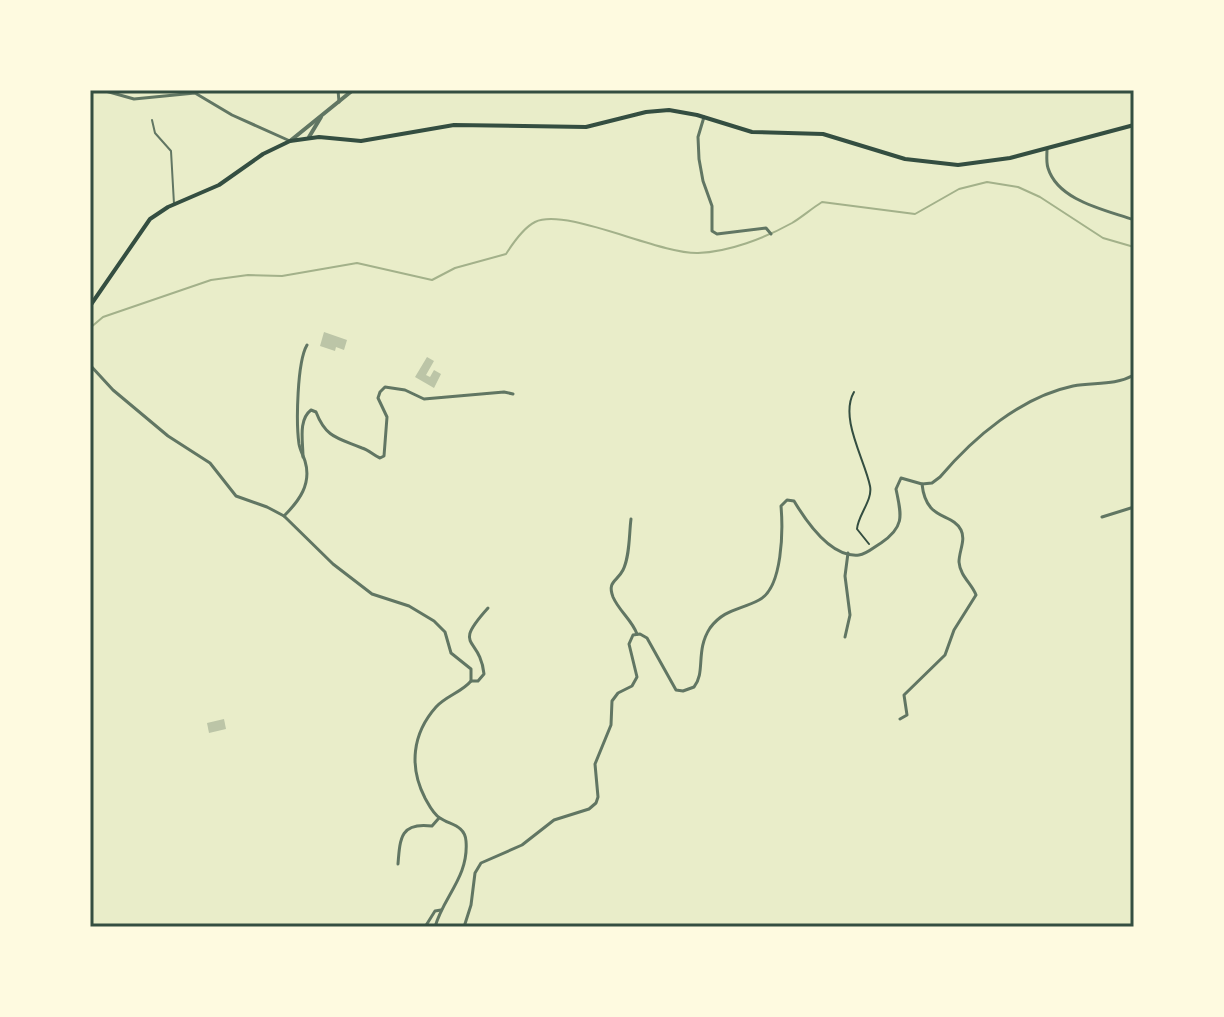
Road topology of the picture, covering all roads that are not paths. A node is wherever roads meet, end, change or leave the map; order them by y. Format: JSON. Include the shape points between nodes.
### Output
{"nodes":[{"id":1,"x":100,"y":90,"type":"edge"},
{"id":2,"x":338,"y":90,"type":"edge"},
{"id":3,"x":353,"y":90,"type":"edge"},
{"id":4,"x":90,"y":92,"type":"edge"},
{"id":5,"x":339,"y":102,"type":"junction"},
{"id":6,"x":704,"y":117,"type":"junction"},
{"id":7,"x":321,"y":118,"type":"junction"},
{"id":8,"x":152,"y":120,"type":"dead end"},
{"id":9,"x":1134,"y":125,"type":"edge"},
{"id":10,"x":307,"y":126,"type":"junction"},
{"id":11,"x":309,"y":137,"type":"junction"},
{"id":12,"x":329,"y":139,"type":"junction"},
{"id":13,"x":290,"y":141,"type":"junction"},
{"id":14,"x":1047,"y":148,"type":"junction"},
{"id":15,"x":174,"y":205,"type":"junction"},
{"id":16,"x":1134,"y":220,"type":"edge"},
{"id":17,"x":770,"y":232,"type":"dead end"},
{"id":18,"x":90,"y":306,"type":"edge"},
{"id":19,"x":307,"y":345,"type":"dead end"},
{"id":20,"x":90,"y":365,"type":"edge"},
{"id":21,"x":1134,"y":375,"type":"edge"},
{"id":22,"x":513,"y":394,"type":"dead end"},
{"id":23,"x":303,"y":457,"type":"junction"},
{"id":24,"x":922,"y":484,"type":"junction"},
{"id":25,"x":1134,"y":507,"type":"edge"},
{"id":26,"x":284,"y":516,"type":"junction"},
{"id":27,"x":1102,"y":517,"type":"dead end"},
{"id":28,"x":631,"y":519,"type":"dead end"},
{"id":29,"x":848,"y":553,"type":"junction"},
{"id":30,"x":488,"y":608,"type":"dead end"},
{"id":31,"x":637,"y":634,"type":"junction"},
{"id":32,"x":845,"y":637,"type":"dead end"},
{"id":33,"x":471,"y":681,"type":"junction"},
{"id":34,"x":900,"y":719,"type":"dead end"},
{"id":35,"x":439,"y":818,"type":"junction"},
{"id":36,"x":398,"y":864,"type":"dead end"},
{"id":37,"x":441,"y":910,"type":"junction"},
{"id":38,"x":425,"y":927,"type":"edge"},
{"id":39,"x":435,"y":927,"type":"edge"},
{"id":40,"x":464,"y":927,"type":"edge"}],
"edges":[{"from":1,"to":4,"type":"street"},
{"from":1,"to":13,"type":"street","via":[[134,99],[195,93]]},
{"from":2,"to":5,"type":"street"},
{"from":3,"to":5,"type":"street"},
{"from":5,"to":7,"type":"street"},
{"from":6,"to":12,"type":"main road","via":[[657,111],[586,127],[454,125],[361,141]]},
{"from":6,"to":14,"type":"main road","via":[[752,132],[823,134],[890,156],[932,163],[996,161]]},
{"from":6,"to":17,"type":"street","via":[[699,159],[712,206],[712,231]]},
{"from":7,"to":10,"type":"street"},
{"from":7,"to":11,"type":"street"},
{"from":7,"to":12,"type":"street","via":[[319,128]]},
{"from":8,"to":15,"type":"lane","via":[[155,133],[171,151]]},
{"from":9,"to":14,"type":"main road"},
{"from":10,"to":11,"type":"street"},
{"from":10,"to":13,"type":"street"},
{"from":11,"to":12,"type":"main road"},
{"from":11,"to":13,"type":"main road"},
{"from":13,"to":15,"type":"main road","via":[[219,185]]},
{"from":14,"to":16,"type":"street","via":[[1047,167],[1066,192]]},
{"from":15,"to":18,"type":"main road","via":[[150,219]]},
{"from":19,"to":23,"type":"street","via":[[300,366]]},
{"from":20,"to":26,"type":"street","via":[[168,436],[210,463],[236,496]]},
{"from":21,"to":24,"type":"street","via":[[1112,384],[1050,393],[996,423],[940,477]]},
{"from":22,"to":23,"type":"street","via":[[424,399],[385,387],[378,398],[387,417],[384,456],[335,437],[311,410],[303,424]]},
{"from":23,"to":26,"type":"street","via":[[303,494]]},
{"from":24,"to":29,"type":"street","via":[[899,481],[900,522],[893,533],[860,555]]},
{"from":24,"to":34,"type":"street","via":[[934,512],[961,529],[960,570],[976,595],[945,655],[904,695],[907,713]]},
{"from":25,"to":27,"type":"street"},
{"from":26,"to":33,"type":"street","via":[[366,590],[434,621],[445,632],[451,653],[471,669]]},
{"from":28,"to":31,"type":"street","via":[[624,567],[610,587]]},
{"from":29,"to":31,"type":"street","via":[[821,539],[794,501],[787,500],[781,506],[783,540],[773,582],[761,599],[731,609],[714,623],[700,649],[694,687],[680,691],[672,685],[647,638]]},
{"from":29,"to":32,"type":"street","via":[[850,615]]},
{"from":30,"to":33,"type":"street","via":[[470,629],[469,641],[484,674]]},
{"from":31,"to":40,"type":"street","via":[[629,644],[637,677],[612,701],[611,725],[595,764],[596,803],[554,820],[522,845],[481,863]]},
{"from":33,"to":35,"type":"street","via":[[435,708],[415,748],[418,781]]},
{"from":35,"to":36,"type":"street","via":[[432,826],[408,829],[400,840]]},
{"from":35,"to":37,"type":"street","via":[[458,826],[466,840],[456,888]]},
{"from":37,"to":38,"type":"street"},
{"from":37,"to":39,"type":"street"}]}
